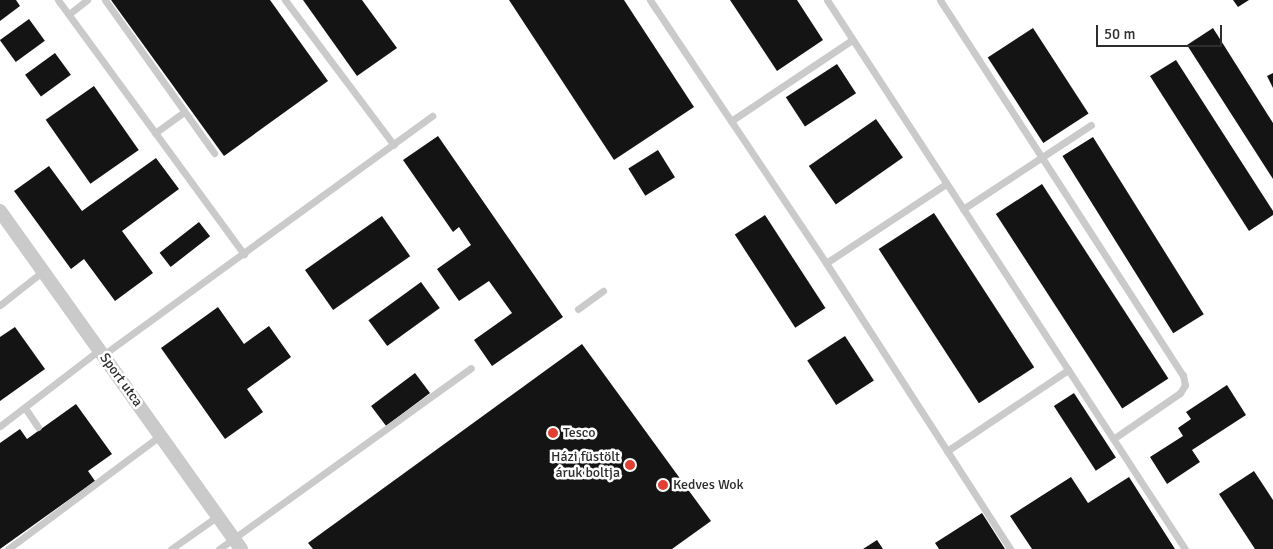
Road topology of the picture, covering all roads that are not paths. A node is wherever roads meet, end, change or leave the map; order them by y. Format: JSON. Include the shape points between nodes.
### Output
{"nodes":[{"id":1,"x":58,"y":0,"type":"edge"},
{"id":2,"x":88,"y":0,"type":"edge"},
{"id":3,"x":105,"y":0,"type":"edge"},
{"id":4,"x":284,"y":0,"type":"edge"},
{"id":5,"x":650,"y":0,"type":"edge"},
{"id":6,"x":827,"y":0,"type":"edge"},
{"id":7,"x":940,"y":0,"type":"edge"},
{"id":8,"x":69,"y":14,"type":"junction"},
{"id":9,"x":852,"y":40,"type":"junction"},
{"id":10,"x":184,"y":112,"type":"junction"},
{"id":11,"x":432,"y":116,"type":"dead end"},
{"id":12,"x":731,"y":121,"type":"junction"},
{"id":13,"x":1091,"y":125,"type":"dead end"},
{"id":14,"x":155,"y":133,"type":"junction"},
{"id":15,"x":394,"y":145,"type":"junction"},
{"id":16,"x":214,"y":153,"type":"dead end"},
{"id":17,"x":1042,"y":157,"type":"junction"},
{"id":18,"x":946,"y":184,"type":"junction"},
{"id":19,"x":963,"y":209,"type":"junction"},
{"id":20,"x":0,"y":211,"type":"edge"},
{"id":21,"x":244,"y":254,"type":"junction"},
{"id":22,"x":826,"y":263,"type":"junction"},
{"id":23,"x":42,"y":272,"type":"junction"},
{"id":24,"x":603,"y":291,"type":"dead end"},
{"id":25,"x":0,"y":305,"type":"edge"},
{"id":26,"x":578,"y":309,"type":"dead end"},
{"id":27,"x":101,"y":353,"type":"junction"},
{"id":28,"x":472,"y":368,"type":"dead end"},
{"id":29,"x":1068,"y":370,"type":"junction"},
{"id":30,"x":25,"y":408,"type":"junction"},
{"id":31,"x":0,"y":426,"type":"edge"},
{"id":32,"x":38,"y":426,"type":"dead end"},
{"id":33,"x":161,"y":436,"type":"junction"},
{"id":34,"x":1113,"y":440,"type":"junction"},
{"id":35,"x":947,"y":451,"type":"junction"},
{"id":36,"x":218,"y":516,"type":"junction"},
{"id":37,"x":237,"y":544,"type":"edge"},
{"id":38,"x":8,"y":549,"type":"edge"},
{"id":39,"x":171,"y":549,"type":"edge"},
{"id":40,"x":219,"y":549,"type":"edge"},
{"id":41,"x":1010,"y":549,"type":"edge"},
{"id":42,"x":1185,"y":549,"type":"edge"}],
"edges":[{"from":1,"to":8,"type":"lane"},
{"from":2,"to":8,"type":"lane"},
{"from":3,"to":10,"type":"lane"},
{"from":4,"to":15,"type":"lane"},
{"from":5,"to":12,"type":"lane"},
{"from":6,"to":9,"type":"lane"},
{"from":7,"to":17,"type":"lane"},
{"from":8,"to":14,"type":"lane"},
{"from":9,"to":12,"type":"lane"},
{"from":9,"to":18,"type":"lane"},
{"from":10,"to":14,"type":"lane"},
{"from":10,"to":16,"type":"lane"},
{"from":11,"to":15,"type":"lane"},
{"from":12,"to":22,"type":"lane"},
{"from":13,"to":17,"type":"lane"},
{"from":14,"to":21,"type":"lane"},
{"from":15,"to":21,"type":"lane"},
{"from":17,"to":19,"type":"lane"},
{"from":17,"to":34,"type":"lane","via":[[1183,375],[1185,385],[1180,393]]},
{"from":18,"to":19,"type":"lane"},
{"from":18,"to":22,"type":"lane"},
{"from":19,"to":29,"type":"lane"},
{"from":20,"to":23,"type":"street","name":"Sport utca"},
{"from":21,"to":27,"type":"lane"},
{"from":22,"to":35,"type":"lane"},
{"from":23,"to":25,"type":"lane"},
{"from":23,"to":27,"type":"street","name":"Sport utca"},
{"from":24,"to":26,"type":"lane"},
{"from":27,"to":30,"type":"lane"},
{"from":27,"to":33,"type":"street","name":"Sport utca"},
{"from":28,"to":37,"type":"lane"},
{"from":29,"to":34,"type":"lane"},
{"from":29,"to":35,"type":"lane"},
{"from":30,"to":31,"type":"lane"},
{"from":30,"to":32,"type":"lane"},
{"from":33,"to":36,"type":"street","name":"Sport utca"},
{"from":33,"to":38,"type":"lane"},
{"from":34,"to":42,"type":"lane"},
{"from":35,"to":41,"type":"lane"},
{"from":36,"to":37,"type":"street","name":"Sport utca"},
{"from":36,"to":39,"type":"lane"},
{"from":37,"to":40,"type":"lane"}]}
